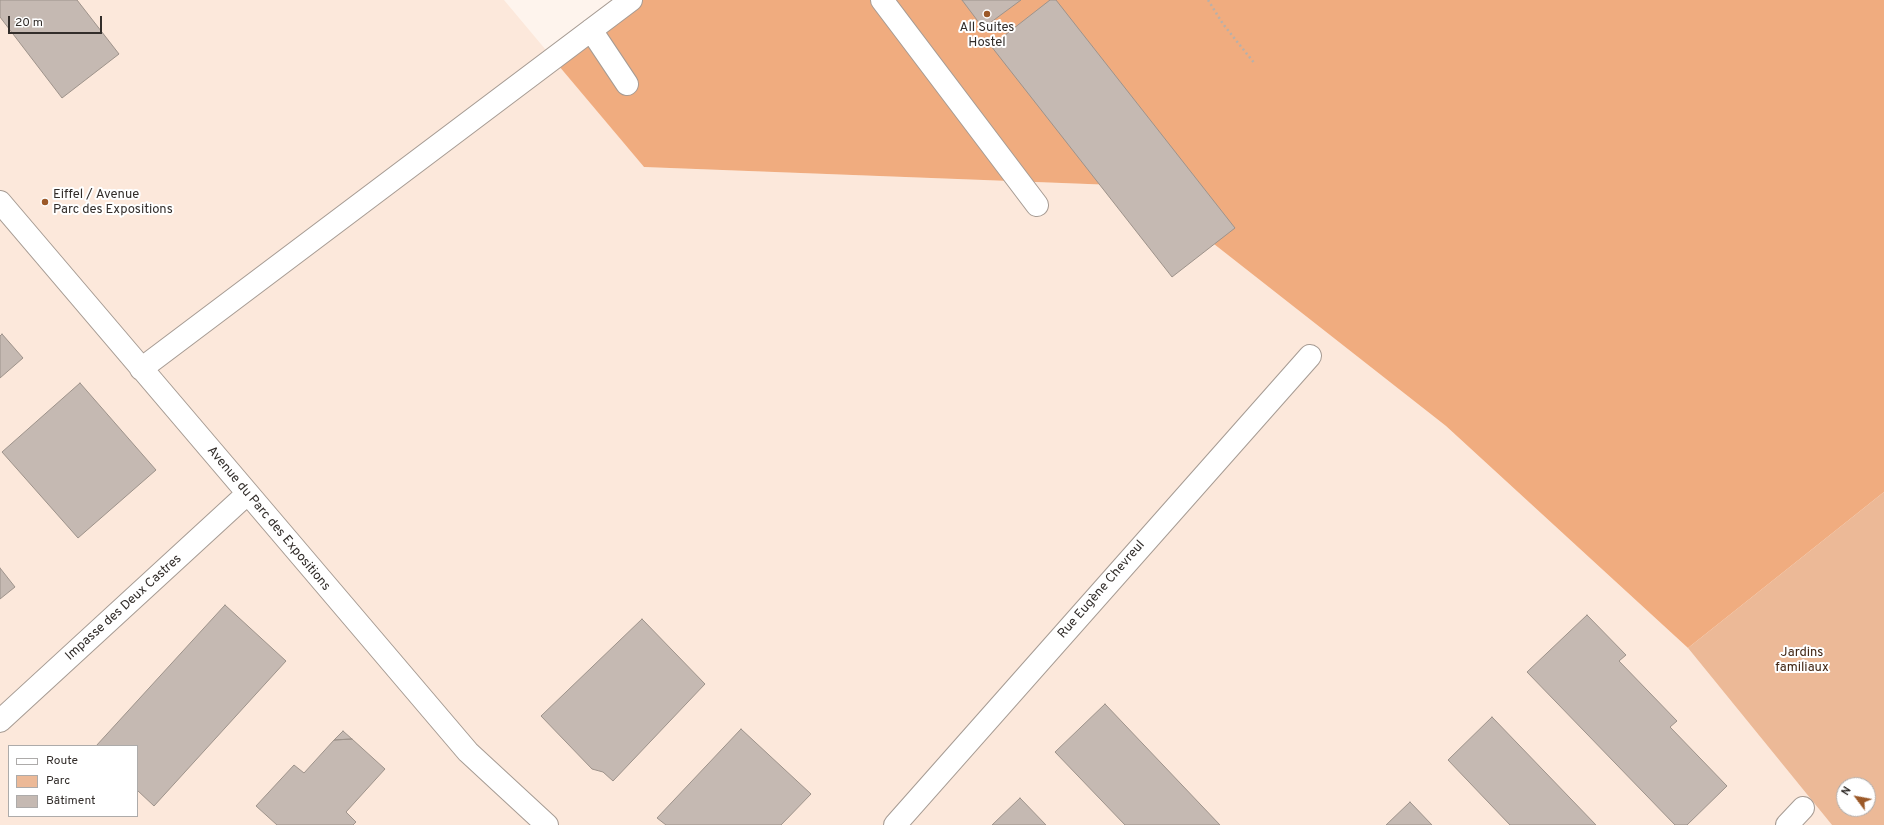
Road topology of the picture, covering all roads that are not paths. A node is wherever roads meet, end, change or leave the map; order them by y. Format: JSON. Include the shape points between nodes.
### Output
{"nodes":[{"id":1,"x":631,"y":0,"type":"edge"},
{"id":2,"x":882,"y":0,"type":"edge"},
{"id":3,"x":591,"y":30,"type":"junction"},
{"id":4,"x":627,"y":84,"type":"dead end"},
{"id":5,"x":0,"y":202,"type":"edge"},
{"id":6,"x":1037,"y":205,"type":"dead end"},
{"id":7,"x":1310,"y":356,"type":"dead end"},
{"id":8,"x":141,"y":369,"type":"junction"},
{"id":9,"x":247,"y":494,"type":"junction"},
{"id":10,"x":0,"y":721,"type":"edge"},
{"id":11,"x":1803,"y":808,"type":"dead end"},
{"id":12,"x":547,"y":825,"type":"edge"},
{"id":13,"x":894,"y":825,"type":"edge"},
{"id":14,"x":1787,"y":825,"type":"edge"}],
"edges":[{"from":1,"to":3,"type":"street"},
{"from":2,"to":6,"type":"street"},
{"from":3,"to":4,"type":"street"},
{"from":3,"to":8,"type":"street"},
{"from":5,"to":8,"type":"street","name":"Avenue du Parc des Expositions"},
{"from":7,"to":13,"type":"street","name":"Rue Eugène Chevreul"},
{"from":8,"to":9,"type":"street","name":"Avenue du Parc des Expositions"},
{"from":9,"to":10,"type":"street","name":"Impasse des Deux Castres"},
{"from":9,"to":12,"type":"street","name":"Avenue du Parc des Expositions","via":[[468,752]]},
{"from":11,"to":14,"type":"street"}]}
